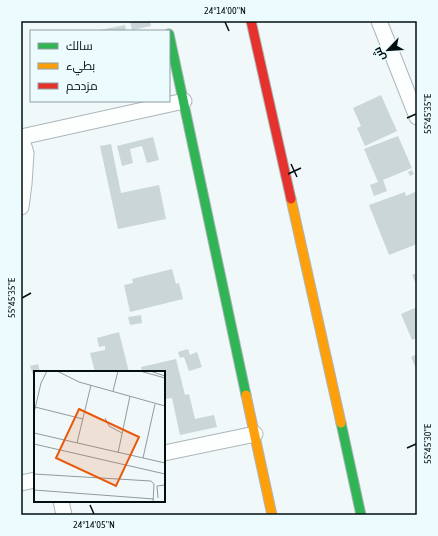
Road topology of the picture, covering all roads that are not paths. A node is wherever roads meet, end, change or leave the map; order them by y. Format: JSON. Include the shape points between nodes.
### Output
{"nodes":[{"id":1,"x":251,"y":21,"type":"edge"},
{"id":2,"x":379,"y":21,"type":"edge"},
{"id":3,"x":170,"y":39,"type":"edge"},
{"id":4,"x":184,"y":101,"type":"junction"},
{"id":5,"x":417,"y":117,"type":"edge"},
{"id":6,"x":21,"y":137,"type":"edge"},
{"id":7,"x":21,"y":207,"type":"edge"},
{"id":8,"x":255,"y":434,"type":"junction"},
{"id":9,"x":165,"y":453,"type":"edge"},
{"id":10,"x":34,"y":480,"type":"edge"},
{"id":11,"x":21,"y":482,"type":"edge"},
{"id":12,"x":61,"y":502,"type":"edge"},
{"id":13,"x":64,"y":515,"type":"edge"},
{"id":14,"x":272,"y":515,"type":"edge"},
{"id":15,"x":361,"y":515,"type":"edge"}],
"edges":[{"from":1,"to":15,"type":"street"},
{"from":2,"to":5,"type":"street"},
{"from":3,"to":4,"type":"street"},
{"from":4,"to":6,"type":"street"},
{"from":4,"to":8,"type":"street"},
{"from":6,"to":7,"type":"street","via":[[26,153]]},
{"from":8,"to":9,"type":"street"},
{"from":8,"to":14,"type":"street"},
{"from":10,"to":11,"type":"street"},
{"from":12,"to":13,"type":"street"}]}
